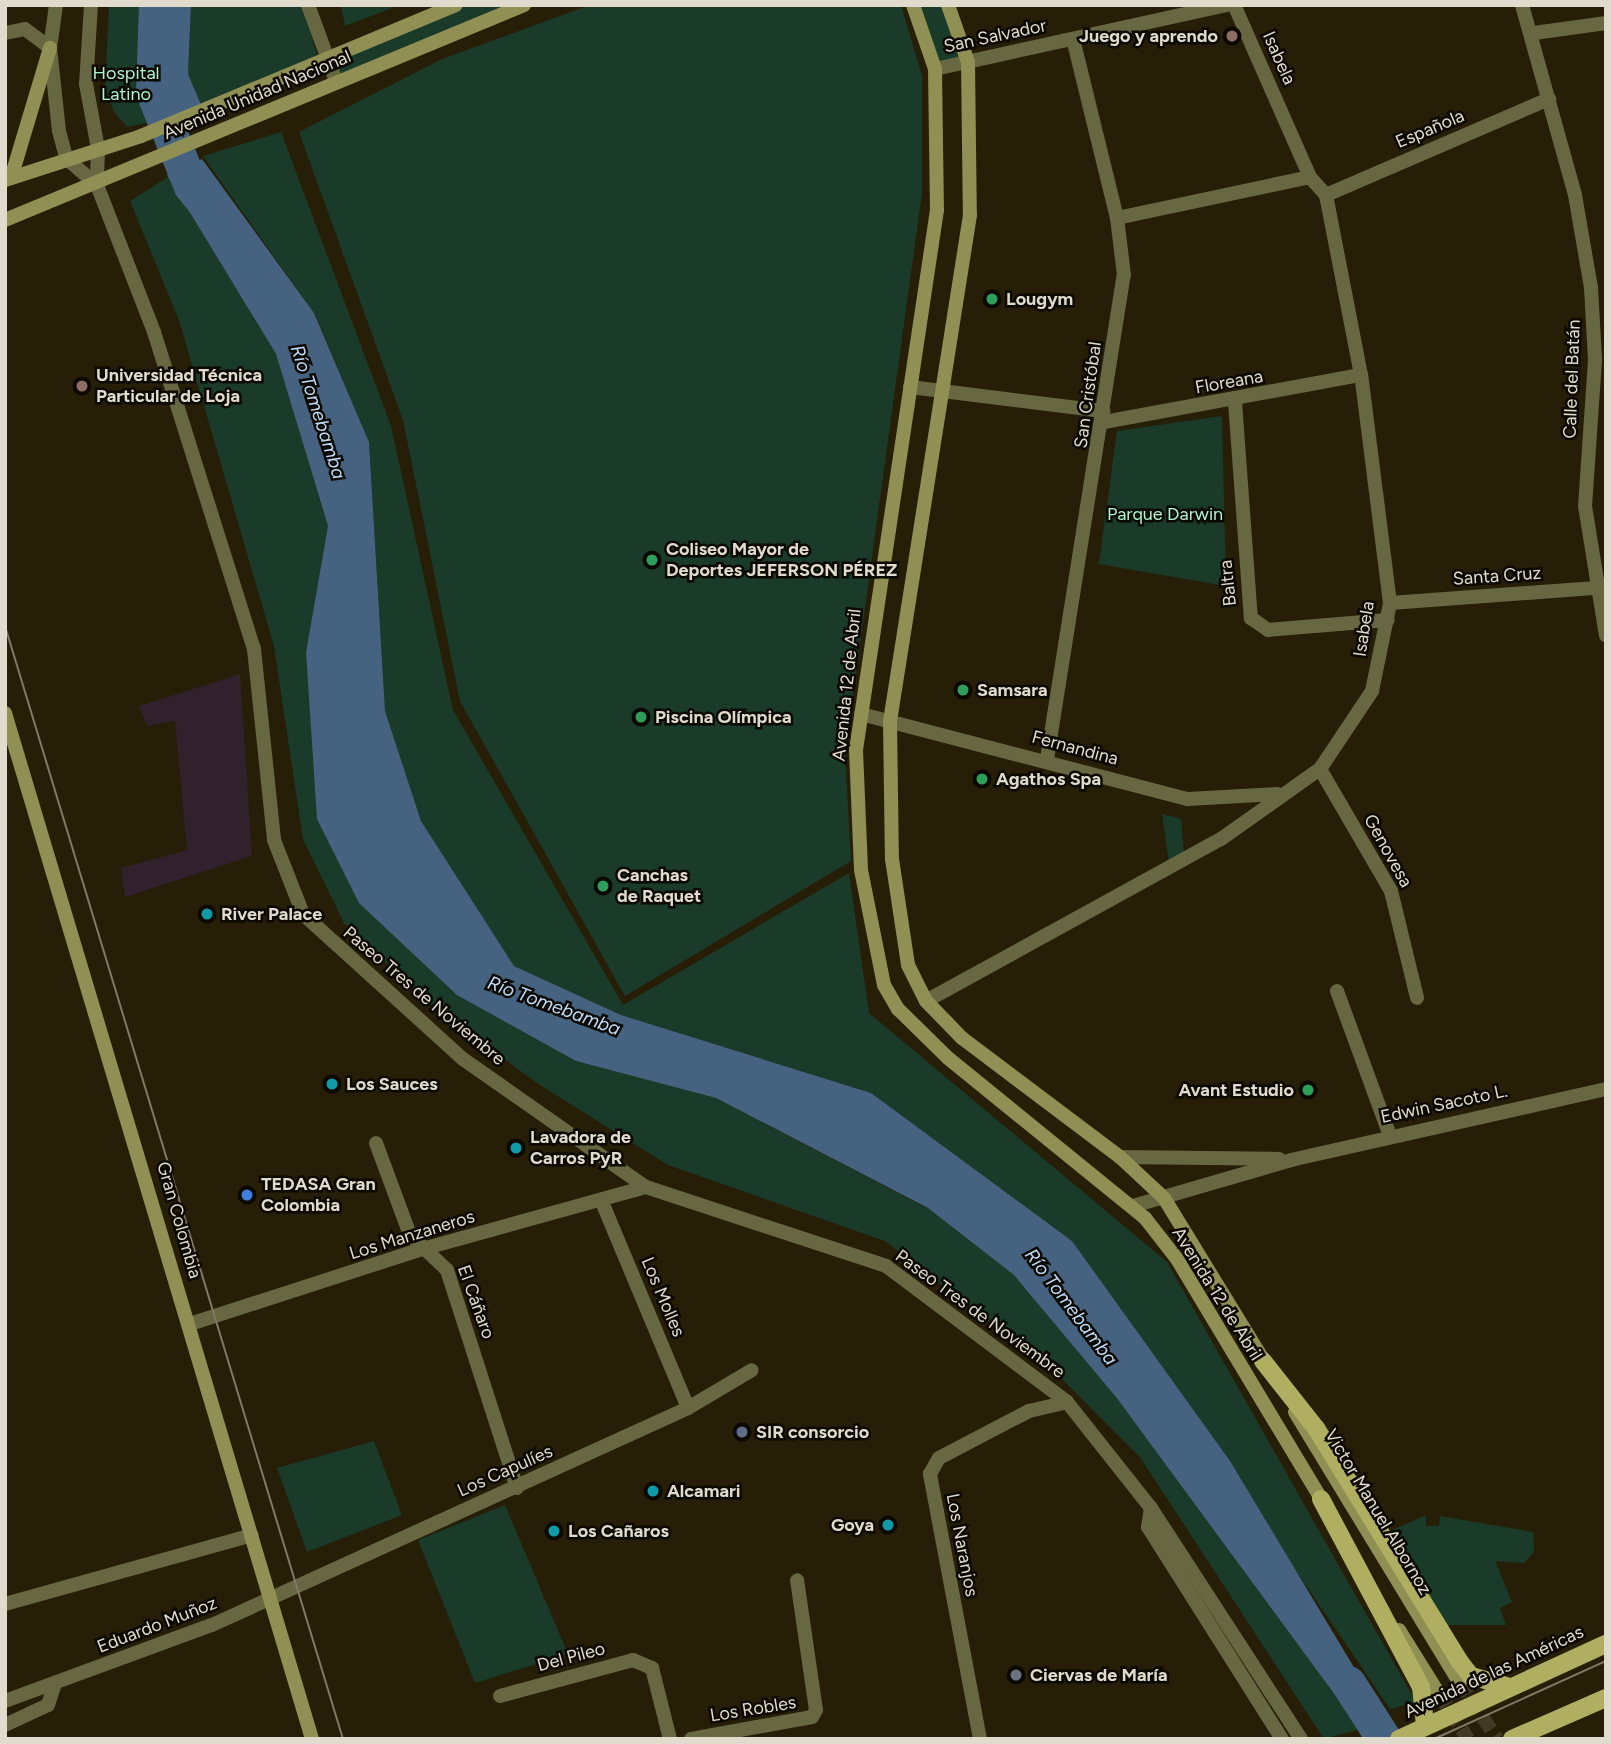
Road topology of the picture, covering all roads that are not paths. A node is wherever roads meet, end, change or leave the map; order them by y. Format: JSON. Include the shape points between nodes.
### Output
{"nodes":[{"id":1,"x":56,"y":5,"type":"edge"},
{"id":2,"x":91,"y":5,"type":"edge"},
{"id":3,"x":308,"y":5,"type":"edge"},
{"id":4,"x":457,"y":5,"type":"edge"},
{"id":5,"x":524,"y":5,"type":"edge"},
{"id":6,"x":913,"y":5,"type":"edge"},
{"id":7,"x":948,"y":5,"type":"edge"},
{"id":8,"x":1227,"y":5,"type":"edge"},
{"id":9,"x":1234,"y":5,"type":"edge"},
{"id":10,"x":1522,"y":5,"type":"edge"},
{"id":11,"x":1606,"y":23,"type":"edge"},
{"id":12,"x":5,"y":33,"type":"edge"},
{"id":13,"x":1534,"y":33,"type":"junction"},
{"id":14,"x":1073,"y":39,"type":"junction"},
{"id":15,"x":50,"y":48,"type":"junction"},
{"id":16,"x":326,"y":57,"type":"junction"},
{"id":17,"x":968,"y":62,"type":"junction"},
{"id":18,"x":935,"y":69,"type":"junction"},
{"id":19,"x":336,"y":81,"type":"junction"},
{"id":20,"x":1549,"y":99,"type":"junction"},
{"id":21,"x":98,"y":149,"type":"junction"},
{"id":22,"x":66,"y":158,"type":"junction"},
{"id":23,"x":1310,"y":177,"type":"junction"},
{"id":24,"x":8,"y":179,"type":"edge"},
{"id":25,"x":97,"y":185,"type":"junction"},
{"id":26,"x":1326,"y":195,"type":"junction"},
{"id":27,"x":1117,"y":218,"type":"junction"},
{"id":28,"x":5,"y":220,"type":"edge"},
{"id":29,"x":1600,"y":360,"type":"edge"},
{"id":30,"x":1361,"y":375,"type":"junction"},
{"id":31,"x":910,"y":387,"type":"junction"},
{"id":32,"x":940,"y":390,"type":"junction"},
{"id":33,"x":1235,"y":402,"type":"junction"},
{"id":34,"x":1104,"y":416,"type":"junction"},
{"id":35,"x":1600,"y":588,"type":"edge"},
{"id":36,"x":1390,"y":603,"type":"junction"},
{"id":37,"x":1388,"y":620,"type":"junction"},
{"id":38,"x":1606,"y":635,"type":"edge"},
{"id":39,"x":5,"y":713,"type":"edge"},
{"id":40,"x":861,"y":714,"type":"junction"},
{"id":41,"x":890,"y":721,"type":"junction"},
{"id":42,"x":1047,"y":759,"type":"junction"},
{"id":43,"x":1320,"y":769,"type":"junction"},
{"id":44,"x":1281,"y":794,"type":"junction"},
{"id":45,"x":1337,"y":991,"type":"dead end"},
{"id":46,"x":1417,"y":998,"type":"dead end"},
{"id":47,"x":926,"y":1001,"type":"junction"},
{"id":48,"x":1606,"y":1089,"type":"edge"},
{"id":49,"x":1390,"y":1136,"type":"junction"},
{"id":50,"x":376,"y":1143,"type":"dead end"},
{"id":51,"x":1121,"y":1157,"type":"junction"},
{"id":52,"x":1291,"y":1160,"type":"junction"},
{"id":53,"x":646,"y":1187,"type":"junction"},
{"id":54,"x":1164,"y":1198,"type":"junction"},
{"id":55,"x":602,"y":1202,"type":"junction"},
{"id":56,"x":1133,"y":1206,"type":"junction"},
{"id":57,"x":426,"y":1248,"type":"junction"},
{"id":58,"x":190,"y":1324,"type":"junction"},
{"id":59,"x":1263,"y":1361,"type":"junction"},
{"id":60,"x":752,"y":1370,"type":"dead end"},
{"id":61,"x":1067,"y":1402,"type":"junction"},
{"id":62,"x":688,"y":1408,"type":"junction"},
{"id":63,"x":517,"y":1488,"type":"junction"},
{"id":64,"x":1321,"y":1499,"type":"junction"},
{"id":65,"x":1151,"y":1508,"type":"junction"},
{"id":66,"x":252,"y":1535,"type":"junction"},
{"id":67,"x":797,"y":1580,"type":"dead end"},
{"id":68,"x":271,"y":1598,"type":"junction"},
{"id":69,"x":5,"y":1604,"type":"edge"},
{"id":70,"x":1606,"y":1644,"type":"edge"},
{"id":71,"x":1460,"y":1683,"type":"tunnel mouth"},
{"id":72,"x":55,"y":1684,"type":"junction"},
{"id":73,"x":1510,"y":1687,"type":"junction"},
{"id":74,"x":1439,"y":1694,"type":"tunnel mouth"},
{"id":75,"x":500,"y":1696,"type":"dead end"},
{"id":76,"x":1606,"y":1698,"type":"edge"},
{"id":77,"x":5,"y":1701,"type":"edge"},
{"id":78,"x":1552,"y":1720,"type":"junction"},
{"id":79,"x":5,"y":1725,"type":"edge"},
{"id":80,"x":1423,"y":1727,"type":"junction"},
{"id":81,"x":312,"y":1739,"type":"edge"},
{"id":82,"x":670,"y":1739,"type":"edge"},
{"id":83,"x":691,"y":1739,"type":"edge"},
{"id":84,"x":980,"y":1739,"type":"edge"},
{"id":85,"x":1282,"y":1739,"type":"edge"},
{"id":86,"x":1301,"y":1739,"type":"edge"},
{"id":87,"x":1399,"y":1739,"type":"edge"},
{"id":88,"x":1511,"y":1739,"type":"edge"},
{"id":89,"x":1551,"y":1739,"type":"edge"}],
"edges":[{"from":1,"to":15,"type":"street"},
{"from":2,"to":21,"type":"street","via":[[86,85]]},
{"from":3,"to":16,"type":"street"},
{"from":4,"to":16,"type":"main road","name":"Avenida Unidad Nacional"},
{"from":5,"to":19,"type":"main road","name":"Avenida Unidad Nacional"},
{"from":6,"to":18,"type":"main road","name":"Avenida 12 de Abril"},
{"from":7,"to":17,"type":"main road","name":"Avenida 12 de Abril"},
{"from":8,"to":14,"type":"street","name":"San Salvador"},
{"from":9,"to":23,"type":"street","name":"Isabela"},
{"from":10,"to":13,"type":"street","name":"Calle del Batán"},
{"from":11,"to":13,"type":"street"},
{"from":12,"to":15,"type":"street","via":[[25,29]]},
{"from":13,"to":20,"type":"street","name":"Calle del Batán"},
{"from":14,"to":17,"type":"street","name":"San Salvador"},
{"from":14,"to":27,"type":"street","name":"San Cristóbal"},
{"from":15,"to":22,"type":"street"},
{"from":15,"to":24,"type":"main road"},
{"from":16,"to":19,"type":"street"},
{"from":16,"to":21,"type":"main road","name":"Avenida Unidad Nacional"},
{"from":17,"to":18,"type":"street","name":"San Salvador"},
{"from":17,"to":32,"type":"main road","name":"Avenida 12 de Abril","via":[[970,215]]},
{"from":18,"to":31,"type":"main road","name":"Avenida 12 de Abril","via":[[937,210]]},
{"from":19,"to":25,"type":"main road","name":"Avenida Unidad Nacional"},
{"from":20,"to":26,"type":"street","name":"Española"},
{"from":20,"to":29,"type":"street","name":"Calle del Batán","via":[[1575,195]]},
{"from":21,"to":22,"type":"main road","name":"Avenida Unidad Nacional"},
{"from":21,"to":25,"type":"street"},
{"from":22,"to":24,"type":"main road","name":"Avenida Unidad Nacional"},
{"from":22,"to":25,"type":"street"},
{"from":23,"to":26,"type":"street","name":"Isabela"},
{"from":23,"to":27,"type":"street"},
{"from":25,"to":28,"type":"main road","name":"Avenida Unidad Nacional"},
{"from":25,"to":53,"type":"street","name":"Paseo Tres de Noviembre","via":[[154,332],[254,649],[274,840],[303,914],[463,1059]]},
{"from":26,"to":30,"type":"street","name":"Isabela"},
{"from":27,"to":34,"type":"street","name":"San Cristóbal","via":[[1124,275]]},
{"from":29,"to":35,"type":"street","name":"Calle del Batán","via":[[1585,506]]},
{"from":30,"to":33,"type":"street","name":"Floreana"},
{"from":30,"to":36,"type":"street","name":"Isabela"},
{"from":31,"to":32,"type":"street","name":"Floreana"},
{"from":31,"to":40,"type":"main road","name":"Avenida 12 de Abril"},
{"from":32,"to":34,"type":"street","name":"Floreana"},
{"from":32,"to":41,"type":"main road","name":"Avenida 12 de Abril"},
{"from":33,"to":34,"type":"street","name":"Floreana"},
{"from":33,"to":37,"type":"street","name":"Baltra","via":[[1251,618],[1268,630]]},
{"from":34,"to":42,"type":"street","name":"San Cristóbal"},
{"from":35,"to":36,"type":"street","name":"Santa Cruz"},
{"from":35,"to":38,"type":"street","name":"Calle del Batán"},
{"from":36,"to":37,"type":"street","name":"Isabela"},
{"from":37,"to":43,"type":"street","name":"Isabela","via":[[1372,691]]},
{"from":39,"to":58,"type":"main road","name":"Gran Colombia"},
{"from":40,"to":41,"type":"street","name":"Fernandina"},
{"from":40,"to":56,"type":"main road","name":"Avenida 12 de Abril","via":[[861,870],[884,985],[898,1009],[948,1058]]},
{"from":41,"to":42,"type":"street","name":"Fernandina"},
{"from":41,"to":47,"type":"main road","name":"Avenida 12 de Abril","via":[[892,859],[908,965]]},
{"from":42,"to":44,"type":"street","name":"Fernandina","via":[[1188,799]]},
{"from":43,"to":44,"type":"street","name":"Isabela"},
{"from":43,"to":46,"type":"street","name":"Genovesa","via":[[1391,891]]},
{"from":44,"to":47,"type":"street","name":"Isabela","via":[[1146,883]]},
{"from":45,"to":49,"type":"street"},
{"from":47,"to":51,"type":"main road","name":"Avenida 12 de Abril","via":[[962,1038]]},
{"from":48,"to":49,"type":"street","name":"Edwin Sacoto L."},
{"from":49,"to":52,"type":"street","name":"Edwin Sacoto L."},
{"from":50,"to":57,"type":"street","name":"El Cáñaro","via":[[410,1234]]},
{"from":51,"to":52,"type":"street","name":"Edwin Sacoto L."},
{"from":51,"to":54,"type":"main road","name":"Avenida 12 de Abril"},
{"from":52,"to":54,"type":"street","name":"Edwin Sacoto L."},
{"from":53,"to":55,"type":"street","name":"Los Manzaneros"},
{"from":53,"to":61,"type":"street","name":"Paseo Tres de Noviembre","via":[[886,1266]]},
{"from":54,"to":56,"type":"street","name":"Edwin Sacoto L."},
{"from":54,"to":59,"type":"main road","name":"Avenida 12 de Abril","via":[[1211,1266]]},
{"from":55,"to":57,"type":"street","name":"Los Manzaneros"},
{"from":55,"to":62,"type":"street","name":"Los Molles"},
{"from":56,"to":64,"type":"main road","name":"Avenida 12 de Abril","via":[[1177,1259]]},
{"from":57,"to":58,"type":"street","name":"Los Manzaneros"},
{"from":57,"to":63,"type":"street","name":"El Cáñaro","via":[[447,1270]]},
{"from":58,"to":66,"type":"main road","name":"Gran Colombia"},
{"from":59,"to":71,"type":"main road","name":"Victor Manuel Albornoz"},
{"from":59,"to":73,"type":"main road","via":[[1316,1428],[1460,1662],[1471,1676]]},
{"from":60,"to":62,"type":"street","name":"Los Capulíes"},
{"from":61,"to":65,"type":"street","name":"Paseo Tres de Noviembre"},
{"from":61,"to":84,"type":"street","name":"Los Naranjos","via":[[1028,1411],[939,1458],[930,1474]]},
{"from":62,"to":63,"type":"street","name":"Los Capulíes"},
{"from":63,"to":68,"type":"street","name":"Los Capulíes"},
{"from":64,"to":74,"type":"main road"},
{"from":64,"to":80,"type":"main road","via":[[1421,1686]]},
{"from":65,"to":85,"type":"street","name":"Paseo Tres de Noviembre","via":[[1148,1527]]},
{"from":65,"to":86,"type":"street","name":"Paseo Tres de Noviembre"},
{"from":66,"to":68,"type":"main road","name":"Gran Colombia"},
{"from":66,"to":69,"type":"street"},
{"from":67,"to":83,"type":"street","name":"Los Robles","via":[[816,1710],[806,1721]]},
{"from":68,"to":72,"type":"street","name":"Eduardo Muñoz"},
{"from":68,"to":81,"type":"main road","name":"Gran Colombia"},
{"from":70,"to":73,"type":"main road","name":"Avenida de las Américas"},
{"from":72,"to":77,"type":"street","name":"Eduardo Muñoz"},
{"from":72,"to":79,"type":"street","via":[[48,1705]]},
{"from":73,"to":80,"type":"main road","name":"Avenida de las Américas"},
{"from":75,"to":82,"type":"street","name":"Del Pileo","via":[[633,1660],[652,1668]]},
{"from":76,"to":78,"type":"main road"},
{"from":78,"to":88,"type":"main road"},
{"from":78,"to":89,"type":"main road"},
{"from":80,"to":87,"type":"main road","name":"Avenida de las Américas"}]}
